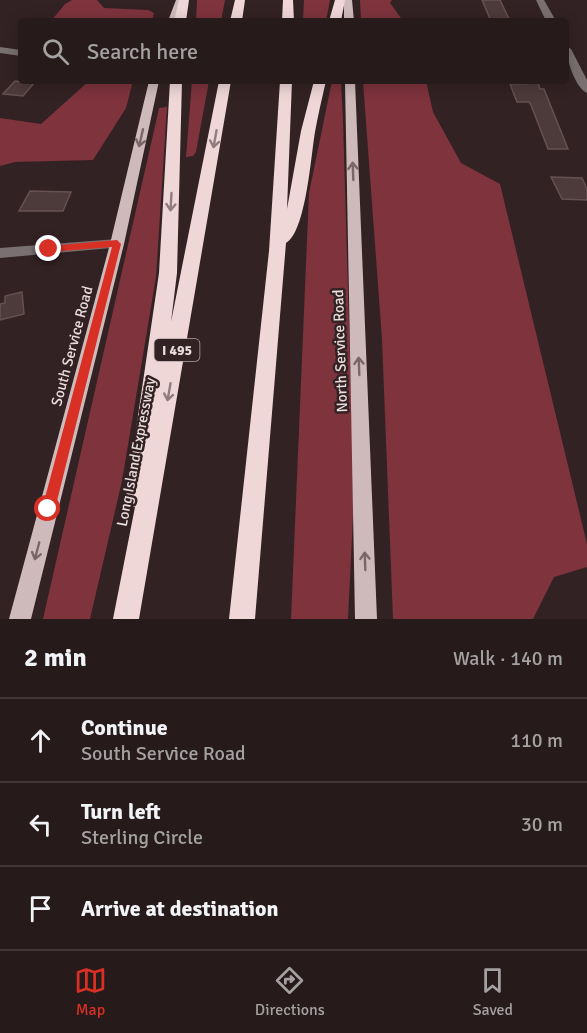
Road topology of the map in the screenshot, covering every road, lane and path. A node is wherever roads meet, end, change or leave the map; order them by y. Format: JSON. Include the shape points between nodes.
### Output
{"nodes":[{"id":1,"x":182,"y":0,"type":"edge"},
{"id":2,"x":240,"y":0,"type":"edge"},
{"id":3,"x":288,"y":0,"type":"edge"},
{"id":4,"x":340,"y":0,"type":"edge"},
{"id":5,"x":348,"y":0,"type":"edge"},
{"id":6,"x":540,"y":0,"type":"edge"},
{"id":7,"x":174,"y":18,"type":"edge"},
{"id":8,"x":180,"y":18,"type":"edge"},
{"id":9,"x":237,"y":18,"type":"edge"},
{"id":10,"x":288,"y":18,"type":"edge"},
{"id":11,"x":336,"y":18,"type":"edge"},
{"id":12,"x":348,"y":18,"type":"edge"},
{"id":13,"x":549,"y":18,"type":"edge"},
{"id":14,"x":0,"y":50,"type":"edge"},
{"id":15,"x":18,"y":52,"type":"edge"},
{"id":16,"x":569,"y":55,"type":"edge"},
{"id":17,"x":153,"y":84,"type":"edge"},
{"id":18,"x":176,"y":84,"type":"edge"},
{"id":19,"x":224,"y":84,"type":"edge"},
{"id":20,"x":286,"y":84,"type":"edge"},
{"id":21,"x":319,"y":84,"type":"edge"},
{"id":22,"x":350,"y":84,"type":"edge"},
{"id":23,"x":587,"y":90,"type":"edge"},
{"id":24,"x":117,"y":244,"type":"junction"},
{"id":25,"x":277,"y":251,"type":"junction"},
{"id":26,"x":0,"y":253,"type":"edge"},
{"id":27,"x":20,"y":619,"type":"edge"},
{"id":28,"x":119,"y":619,"type":"edge"},
{"id":29,"x":126,"y":619,"type":"edge"},
{"id":30,"x":242,"y":619,"type":"edge"},
{"id":31,"x":366,"y":619,"type":"edge"}],
"edges":[{"from":1,"to":7,"type":"main road"},
{"from":1,"to":8,"type":"highway"},
{"from":2,"to":9,"type":"highway"},
{"from":3,"to":10,"type":"highway"},
{"from":4,"to":11,"type":"highway"},
{"from":5,"to":12,"type":"main road"},
{"from":6,"to":13,"type":"street"},
{"from":14,"to":15,"type":"street"},
{"from":16,"to":23,"type":"street"},
{"from":17,"to":24,"type":"main road","name":"South Service Road","one_way":true},
{"from":18,"to":28,"type":"highway","one_way":true,"via":[[168,273]]},
{"from":19,"to":29,"type":"highway","name":"Long Island Expressway","number":"I 495","one_way":true},
{"from":20,"to":25,"type":"highway"},
{"from":21,"to":25,"type":"highway","via":[[297,204]]},
{"from":31,"to":22,"type":"main road","name":"North Service Road","one_way":true},
{"from":24,"to":26,"type":"street"},
{"from":24,"to":27,"type":"main road","name":"South Service Road","one_way":true},
{"from":25,"to":30,"type":"highway"}]}
